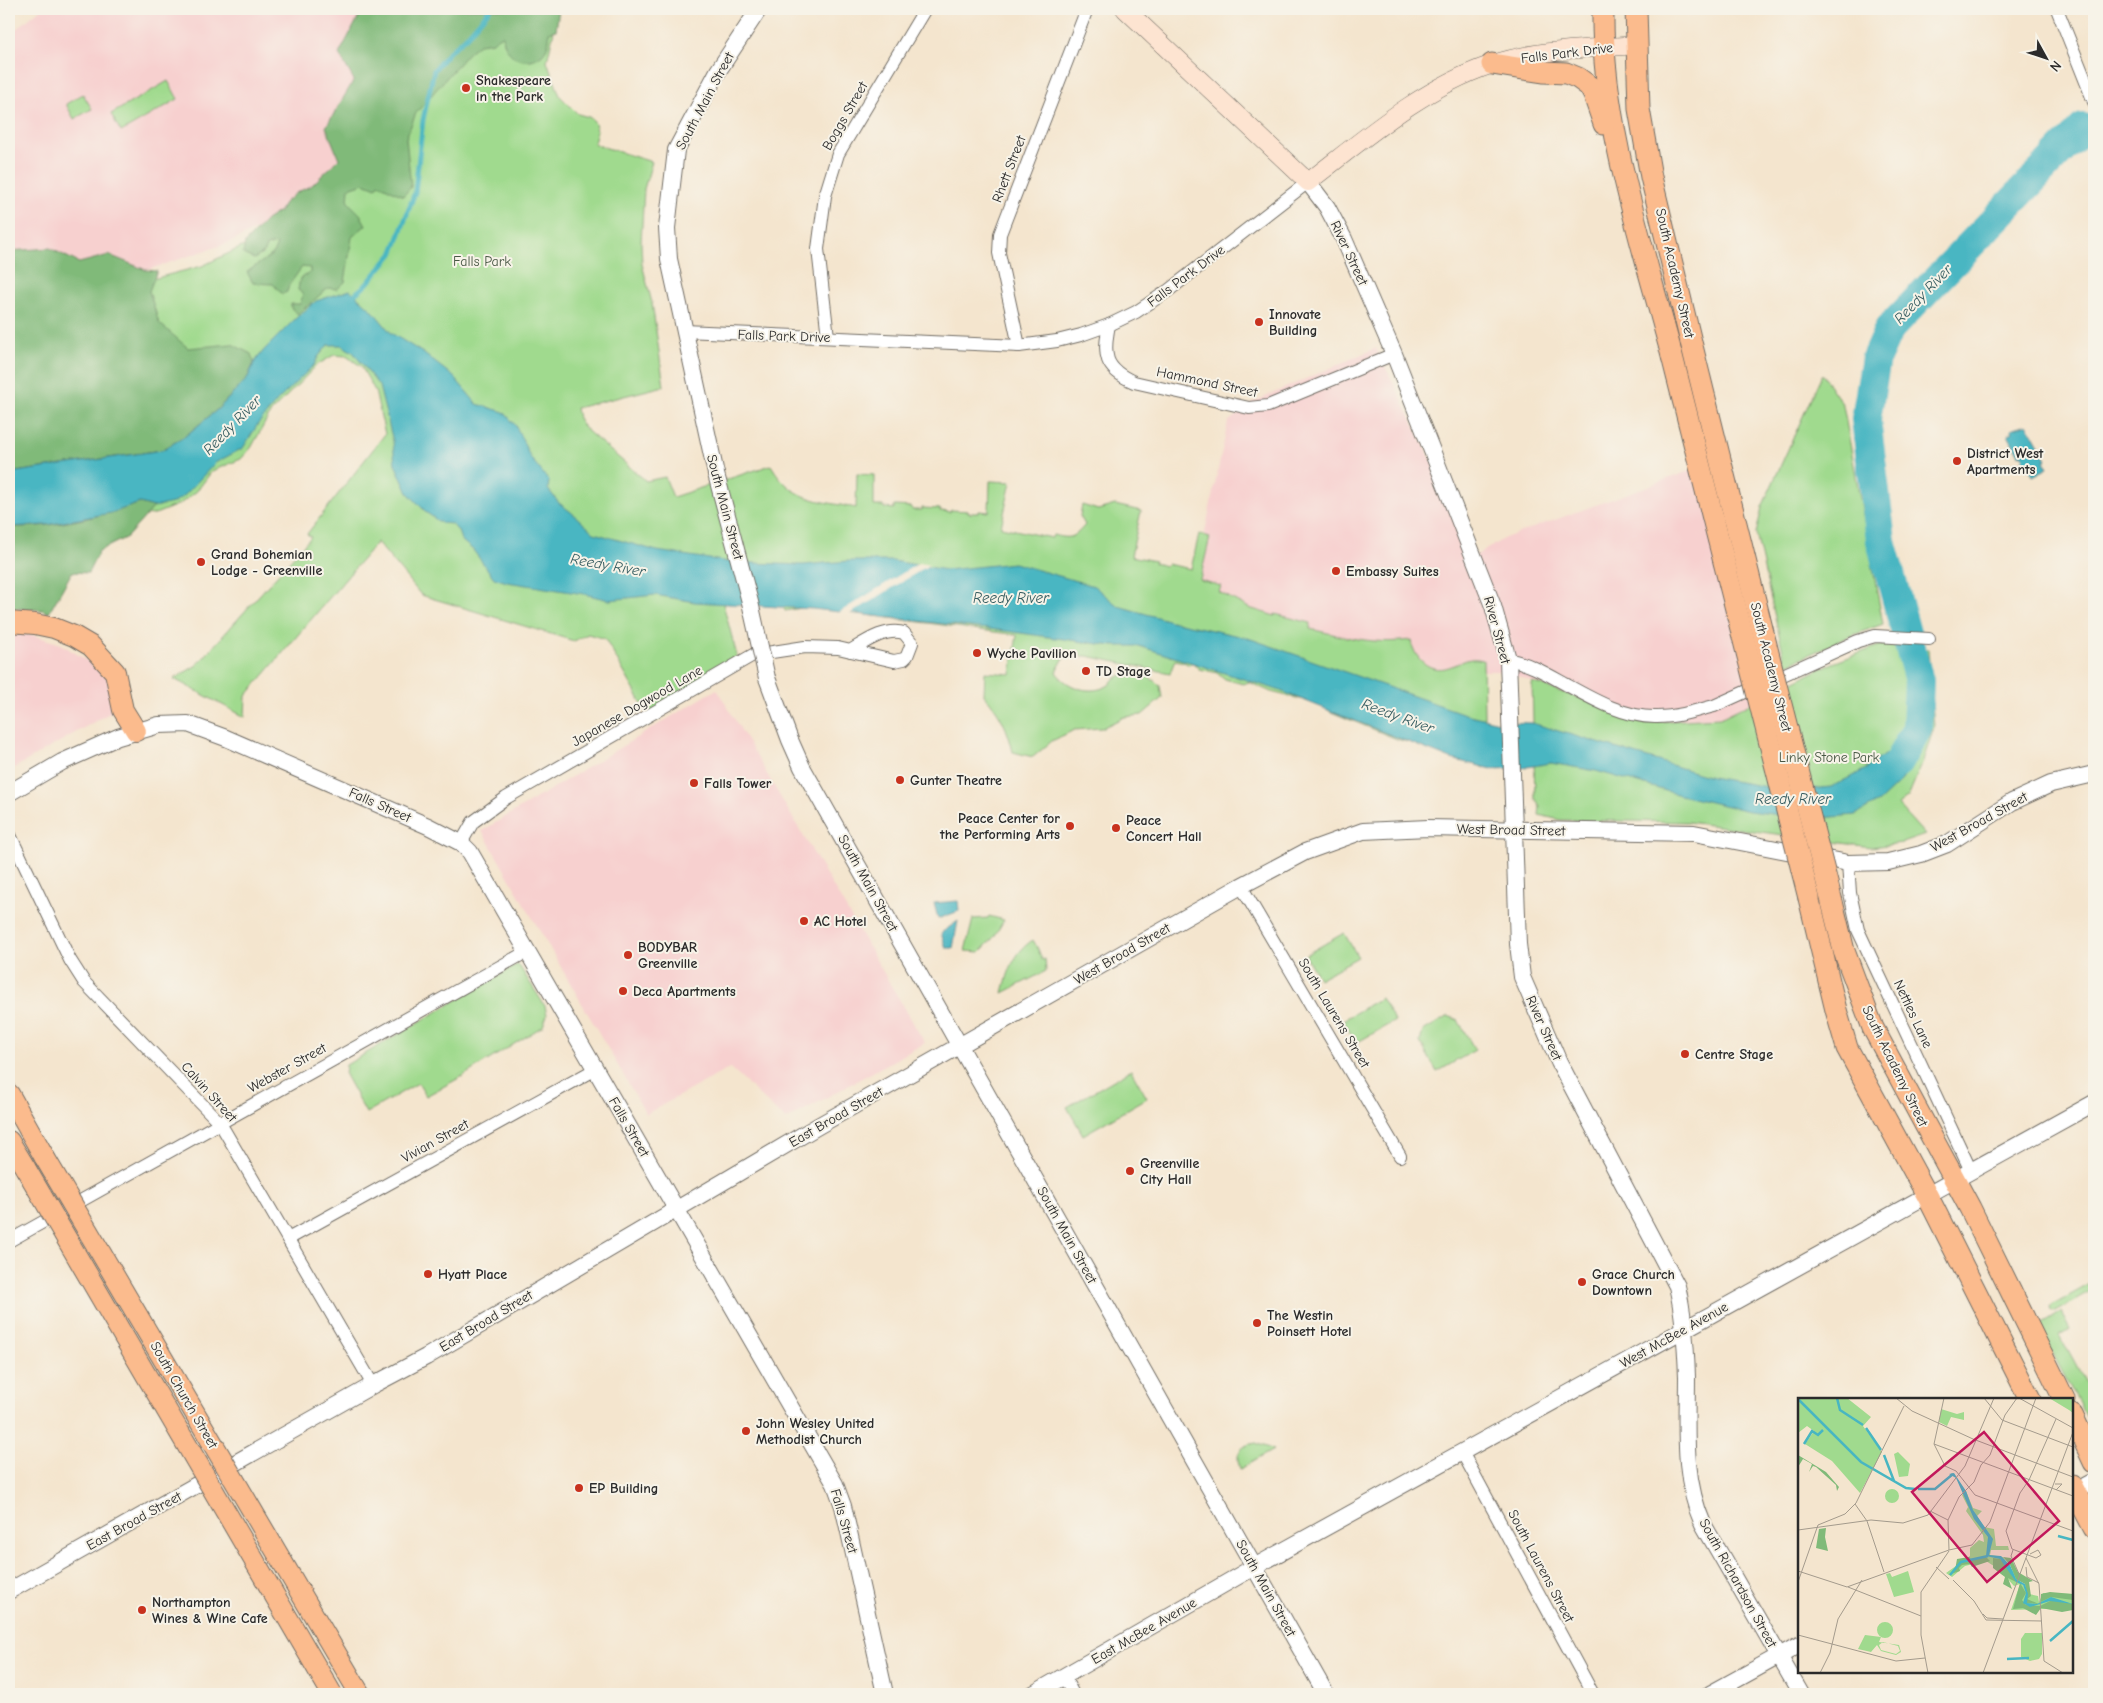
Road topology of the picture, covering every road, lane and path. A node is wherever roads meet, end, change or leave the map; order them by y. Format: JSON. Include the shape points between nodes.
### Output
{"nodes":[{"id":1,"x":759,"y":9,"type":"edge"},
{"id":2,"x":925,"y":9,"type":"edge"},
{"id":3,"x":1087,"y":9,"type":"edge"},
{"id":4,"x":1125,"y":9,"type":"edge"},
{"id":5,"x":1603,"y":9,"type":"edge"},
{"id":6,"x":1636,"y":9,"type":"edge"},
{"id":7,"x":2057,"y":9,"type":"edge"},
{"id":8,"x":1636,"y":45,"type":"junction"},
{"id":9,"x":1602,"y":48,"type":"junction"},
{"id":10,"x":1492,"y":64,"type":"junction"},
{"id":11,"x":2094,"y":102,"type":"edge"},
{"id":12,"x":1618,"y":151,"type":"junction"},
{"id":13,"x":1308,"y":182,"type":"junction"},
{"id":14,"x":1109,"y":326,"type":"junction"},
{"id":15,"x":684,"y":331,"type":"junction"},
{"id":16,"x":828,"y":336,"type":"junction"},
{"id":17,"x":1018,"y":346,"type":"junction"},
{"id":18,"x":1394,"y":354,"type":"junction"},
{"id":19,"x":9,"y":622,"type":"edge"},
{"id":20,"x":1929,"y":638,"type":"dead end"},
{"id":21,"x":850,"y":651,"type":"dead end"},
{"id":22,"x":1508,"y":659,"type":"junction"},
{"id":23,"x":136,"y":732,"type":"junction"},
{"id":24,"x":2094,"y":774,"type":"edge"},
{"id":25,"x":9,"y":793,"type":"edge"},
{"id":26,"x":1514,"y":830,"type":"junction"},
{"id":27,"x":9,"y":833,"type":"edge"},
{"id":28,"x":461,"y":843,"type":"junction"},
{"id":29,"x":1848,"y":863,"type":"junction"},
{"id":30,"x":1241,"y":886,"type":"junction"},
{"id":31,"x":528,"y":951,"type":"junction"},
{"id":32,"x":960,"y":1046,"type":"junction"},
{"id":33,"x":596,"y":1069,"type":"junction"},
{"id":34,"x":9,"y":1094,"type":"edge"},
{"id":35,"x":2094,"y":1103,"type":"edge"},
{"id":36,"x":220,"y":1123,"type":"junction"},
{"id":37,"x":9,"y":1142,"type":"edge"},
{"id":38,"x":1400,"y":1156,"type":"dead end"},
{"id":39,"x":1962,"y":1175,"type":"junction"},
{"id":40,"x":1927,"y":1195,"type":"junction"},
{"id":41,"x":677,"y":1210,"type":"junction"},
{"id":42,"x":288,"y":1239,"type":"junction"},
{"id":43,"x":9,"y":1241,"type":"edge"},
{"id":44,"x":1683,"y":1330,"type":"junction"},
{"id":45,"x":373,"y":1385,"type":"junction"},
{"id":46,"x":2029,"y":1398,"type":"edge"},
{"id":47,"x":2064,"y":1398,"type":"edge"},
{"id":48,"x":2073,"y":1417,"type":"edge"},
{"id":49,"x":1462,"y":1452,"type":"junction"},
{"id":50,"x":2094,"y":1462,"type":"edge"},
{"id":51,"x":2094,"y":1481,"type":"edge"},
{"id":52,"x":2073,"y":1490,"type":"edge"},
{"id":53,"x":2094,"y":1528,"type":"edge"},
{"id":54,"x":1254,"y":1567,"type":"junction"},
{"id":55,"x":9,"y":1591,"type":"edge"},
{"id":56,"x":1798,"y":1646,"type":"edge"},
{"id":57,"x":1779,"y":1656,"type":"junction"},
{"id":58,"x":1064,"y":1677,"type":"junction"},
{"id":59,"x":332,"y":1694,"type":"edge"},
{"id":60,"x":360,"y":1694,"type":"edge"},
{"id":61,"x":884,"y":1694,"type":"edge"},
{"id":62,"x":1033,"y":1694,"type":"edge"},
{"id":63,"x":1073,"y":1694,"type":"edge"},
{"id":64,"x":1326,"y":1694,"type":"edge"},
{"id":65,"x":1593,"y":1694,"type":"edge"},
{"id":66,"x":1710,"y":1694,"type":"edge"},
{"id":67,"x":1801,"y":1694,"type":"edge"}],
"edges":[{"from":1,"to":15,"type":"street","name":"South Main Street","via":[[718,71],[676,150],[667,228],[669,259]]},
{"from":2,"to":16,"type":"street","name":"Boggs Street","via":[[838,154],[825,196],[818,249]]},
{"from":3,"to":17,"type":"street","name":"Rhett Street","via":[[1000,234],[999,253]]},
{"from":4,"to":13,"type":"main road","name":"River Street"},
{"from":5,"to":9,"type":"highway","name":"South Academy Street"},
{"from":6,"to":8,"type":"highway","name":"South Academy Street"},
{"from":7,"to":11,"type":"street"},
{"from":8,"to":9,"type":"main road","name":"Falls Park Drive"},
{"from":8,"to":39,"type":"highway","name":"South Academy Street","bridge":true,"via":[[1638,104],[1651,177],[1844,951],[1873,1028]]},
{"from":9,"to":10,"type":"main road","name":"Falls Park Drive","via":[[1536,54]]},
{"from":9,"to":12,"type":"highway","name":"South Academy Street"},
{"from":10,"to":12,"type":"highway","via":[[1578,78],[1589,86],[1594,95]]},
{"from":10,"to":13,"type":"main road","name":"Falls Park Drive","via":[[1439,88],[1413,104]]},
{"from":12,"to":40,"type":"highway","name":"South Academy Street","bridge":true,"via":[[1847,1048]]},
{"from":13,"to":14,"type":"street","name":"Falls Park Drive","via":[[1170,290]]},
{"from":13,"to":18,"type":"street","name":"River Street","via":[[1327,207],[1344,239]]},
{"from":14,"to":17,"type":"street","name":"Falls Park Drive","via":[[1057,341]]},
{"from":14,"to":18,"type":"street","name":"Hammond Street","via":[[1105,346],[1107,358],[1119,375],[1134,382],[1258,408]]},
{"from":15,"to":16,"type":"street","name":"Falls Park Drive"},
{"from":15,"to":32,"type":"street","name":"South Main Street","bridge":true,"via":[[767,678],[790,740]]},
{"from":16,"to":17,"type":"street","name":"Falls Park Drive"},
{"from":18,"to":22,"type":"street","name":"River Street","via":[[1493,606]]},
{"from":19,"to":23,"type":"main road","via":[[54,628],[91,646],[115,672],[123,710]]},
{"from":20,"to":22,"type":"street","via":[[1875,636],[1847,645],[1714,706],[1658,717],[1617,709],[1526,663]]},
{"from":21,"to":28,"type":"street","name":"Japanese Dogwood Lane","via":[[805,647],[752,655],[506,798],[473,822]]},
{"from":22,"to":26,"type":"street","name":"River Street"},
{"from":23,"to":25,"type":"street","via":[[94,746]]},
{"from":23,"to":28,"type":"street","name":"Falls Street","via":[[159,725],[188,724],[243,745]]},
{"from":24,"to":29,"type":"street","name":"West Broad Street","via":[[2051,784],[2012,802],[1947,844],[1921,854],[1888,862]]},
{"from":26,"to":29,"type":"street","name":"West Broad Street","via":[[1694,833]]},
{"from":26,"to":30,"type":"street","name":"West Broad Street","via":[[1428,828],[1363,831],[1305,852]]},
{"from":26,"to":44,"type":"street","name":"River Street","via":[[1522,977],[1559,1062],[1677,1286]]},
{"from":27,"to":36,"type":"street","name":"Calvin Street","via":[[70,960],[84,982]]},
{"from":28,"to":31,"type":"street","name":"Falls Street","via":[[478,864]]},
{"from":29,"to":39,"type":"street","name":"Nettles Lane","via":[[1858,930]]},
{"from":30,"to":32,"type":"street","name":"West Broad Street"},
{"from":30,"to":38,"type":"street","name":"South Laurens Street"},
{"from":31,"to":33,"type":"street","name":"Falls Street"},
{"from":31,"to":36,"type":"street","name":"Webster Street"},
{"from":32,"to":41,"type":"street","name":"East Broad Street"},
{"from":32,"to":54,"type":"street","name":"South Main Street"},
{"from":33,"to":41,"type":"street","name":"Falls Street"},
{"from":33,"to":42,"type":"street","name":"Vivian Street"},
{"from":34,"to":60,"type":"main road","name":"South Church Street","bridge":true},
{"from":35,"to":39,"type":"street","name":"West McBee Avenue"},
{"from":36,"to":42,"type":"street","name":"Calvin Street"},
{"from":36,"to":43,"type":"street","name":"Webster Street"},
{"from":37,"to":59,"type":"main road","name":"South Church Street","bridge":true},
{"from":39,"to":40,"type":"street","name":"West McBee Avenue"},
{"from":39,"to":47,"type":"highway","name":"South Academy Street","via":[[1970,1208]]},
{"from":40,"to":44,"type":"street","name":"West McBee Avenue"},
{"from":40,"to":46,"type":"highway","name":"South Academy Street"},
{"from":41,"to":45,"type":"street","name":"East Broad Street"},
{"from":41,"to":61,"type":"street","name":"Falls Street","via":[[835,1484],[843,1506]]},
{"from":42,"to":45,"type":"street","name":"Calvin Street"},
{"from":44,"to":49,"type":"street","name":"West McBee Avenue"},
{"from":44,"to":57,"type":"street","name":"South Richardson Street","via":[[1687,1374],[1687,1450],[1695,1500],[1703,1524]]},
{"from":45,"to":55,"type":"street","name":"East Broad Street"},
{"from":48,"to":50,"type":"highway"},
{"from":49,"to":54,"type":"street","name":"West McBee Avenue"},
{"from":49,"to":65,"type":"street","name":"South Laurens Street"},
{"from":51,"to":52,"type":"street"},
{"from":52,"to":53,"type":"highway"},
{"from":54,"to":58,"type":"street","name":"East McBee Avenue"},
{"from":54,"to":64,"type":"street","name":"South Main Street"},
{"from":56,"to":57,"type":"street"},
{"from":57,"to":66,"type":"street"},
{"from":57,"to":67,"type":"street","name":"South Richardson Street"},
{"from":58,"to":62,"type":"street","name":"East McBee Avenue"},
{"from":58,"to":63,"type":"street"}]}
